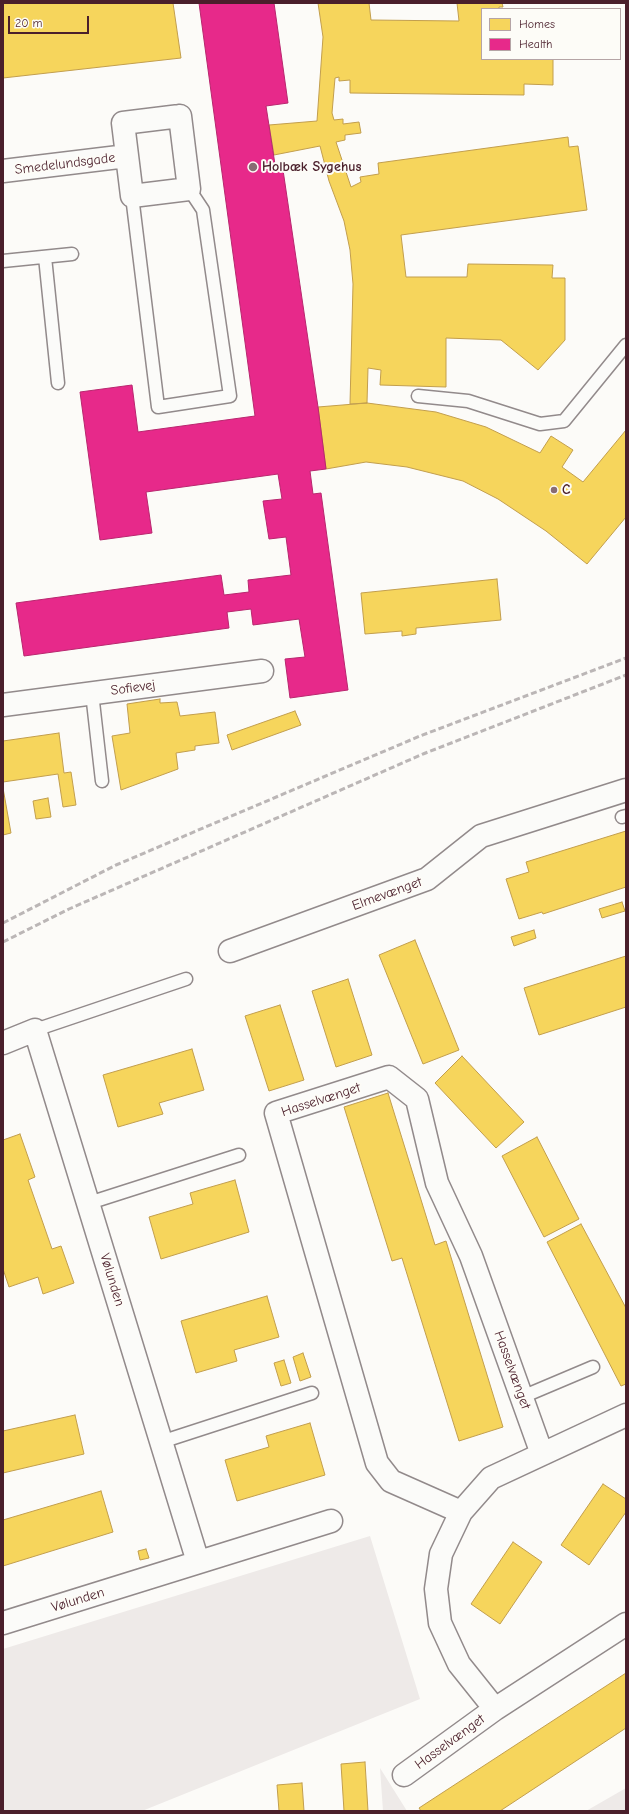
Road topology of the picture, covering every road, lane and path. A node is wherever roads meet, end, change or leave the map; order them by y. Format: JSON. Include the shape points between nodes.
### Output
{"nodes":[{"id":1,"x":127,"y":156,"type":"junction"},
{"id":2,"x":3,"y":171,"type":"edge"},
{"id":3,"x":189,"y":189,"type":"junction"},
{"id":4,"x":132,"y":196,"type":"junction"},
{"id":5,"x":72,"y":254,"type":"dead end"},
{"id":6,"x":45,"y":257,"type":"junction"},
{"id":7,"x":3,"y":261,"type":"edge"},
{"id":8,"x":626,"y":345,"type":"edge"},
{"id":9,"x":58,"y":383,"type":"dead end"},
{"id":10,"x":418,"y":396,"type":"dead end"},
{"id":11,"x":262,"y":671,"type":"dead end"},
{"id":12,"x":92,"y":693,"type":"junction"},
{"id":13,"x":3,"y":705,"type":"edge"},
{"id":14,"x":102,"y":781,"type":"dead end"},
{"id":15,"x":626,"y":790,"type":"edge"},
{"id":16,"x":230,"y":951,"type":"dead end"},
{"id":17,"x":186,"y":979,"type":"dead end"},
{"id":18,"x":34,"y":1030,"type":"junction"},
{"id":19,"x":3,"y":1044,"type":"edge"},
{"id":20,"x":240,"y":1155,"type":"dead end"},
{"id":21,"x":89,"y":1203,"type":"junction"},
{"id":22,"x":593,"y":1367,"type":"dead end"},
{"id":23,"x":312,"y":1393,"type":"dead end"},
{"id":24,"x":522,"y":1397,"type":"junction"},
{"id":25,"x":626,"y":1415,"type":"edge"},
{"id":26,"x":162,"y":1442,"type":"junction"},
{"id":27,"x":542,"y":1454,"type":"junction"},
{"id":28,"x":461,"y":1512,"type":"junction"},
{"id":29,"x":331,"y":1520,"type":"dead end"},
{"id":30,"x":198,"y":1562,"type":"junction"},
{"id":31,"x":3,"y":1623,"type":"edge"},
{"id":32,"x":626,"y":1624,"type":"edge"},
{"id":33,"x":495,"y":1709,"type":"junction"},
{"id":34,"x":404,"y":1775,"type":"dead end"}],
"edges":[{"from":1,"to":2,"type":"street","name":"Smedelundsgade"},
{"from":1,"to":3,"type":"street","name":"Smedelundsgade","via":[[123,123],[180,116]]},
{"from":1,"to":4,"type":"street","name":"Smedelundsgade"},
{"from":3,"to":4,"type":"street"},
{"from":3,"to":4,"type":"lane","via":[[203,210],[230,396],[158,407]]},
{"from":5,"to":6,"type":"lane"},
{"from":6,"to":7,"type":"lane"},
{"from":6,"to":9,"type":"lane"},
{"from":8,"to":10,"type":"lane","via":[[564,421],[540,424],[468,400]]},
{"from":11,"to":12,"type":"street","name":"Sofievej"},
{"from":12,"to":13,"type":"street","name":"Sofievej"},
{"from":12,"to":14,"type":"lane"},
{"from":15,"to":16,"type":"street","name":"Elmevænget","via":[[480,836],[427,880]]},
{"from":17,"to":18,"type":"lane"},
{"from":18,"to":19,"type":"street"},
{"from":18,"to":21,"type":"street","name":"Vølunden"},
{"from":20,"to":21,"type":"lane"},
{"from":21,"to":26,"type":"street","name":"Vølunden"},
{"from":22,"to":24,"type":"lane"},
{"from":23,"to":26,"type":"lane"},
{"from":24,"to":27,"type":"street","name":"Hasselvænget"},
{"from":24,"to":28,"type":"street","name":"Hasselvænget","via":[[471,1256],[437,1183],[417,1099],[389,1077],[276,1113],[377,1463],[392,1481]]},
{"from":25,"to":27,"type":"street","name":"Hasselvænget"},
{"from":26,"to":30,"type":"street","name":"Vølunden"},
{"from":27,"to":28,"type":"street","name":"Hasselvænget","via":[[491,1478]]},
{"from":28,"to":33,"type":"street","name":"Hasselvænget","via":[[441,1554],[436,1590],[440,1623],[459,1664]]},
{"from":29,"to":30,"type":"street","name":"Vølunden"},
{"from":30,"to":31,"type":"street","name":"Vølunden"},
{"from":32,"to":33,"type":"street","name":"Hasselvænget"},
{"from":33,"to":34,"type":"street","name":"Hasselvænget"}]}
